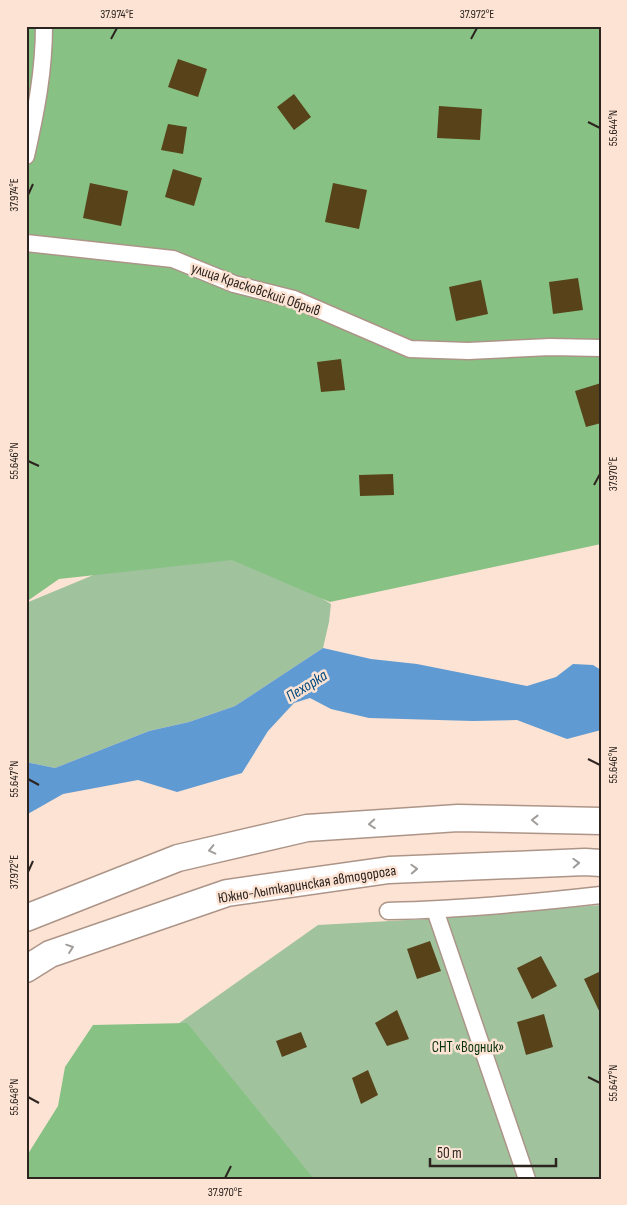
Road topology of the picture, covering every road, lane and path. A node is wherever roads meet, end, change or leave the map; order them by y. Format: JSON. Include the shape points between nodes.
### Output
{"nodes":[{"id":1,"x":44,"y":26,"type":"edge"},
{"id":2,"x":26,"y":156,"type":"edge"},
{"id":3,"x":26,"y":242,"type":"edge"},
{"id":4,"x":601,"y":348,"type":"edge"},
{"id":5,"x":601,"y":821,"type":"edge"},
{"id":6,"x":601,"y":863,"type":"edge"},
{"id":7,"x":601,"y":895,"type":"edge"},
{"id":8,"x":435,"y":910,"type":"junction"},
{"id":9,"x":388,"y":911,"type":"dead end"},
{"id":10,"x":26,"y":918,"type":"edge"},
{"id":11,"x":26,"y":969,"type":"edge"},
{"id":12,"x":528,"y":1179,"type":"edge"}],
"edges":[{"from":1,"to":2,"type":"street","via":[[44,58]]},
{"from":3,"to":4,"type":"street","name":"улица Красковский Обрыв","via":[[174,259],[234,284],[294,299],[410,349]]},
{"from":5,"to":10,"type":"main road","one_way":true,"via":[[458,818],[307,828],[178,858]]},
{"from":11,"to":6,"type":"main road","name":"Южно-Лыткаринская автодорога","one_way":true,"via":[[50,954],[227,893],[389,870]]},
{"from":7,"to":8,"type":"street"},
{"from":8,"to":9,"type":"street"},
{"from":8,"to":12,"type":"street"}]}
